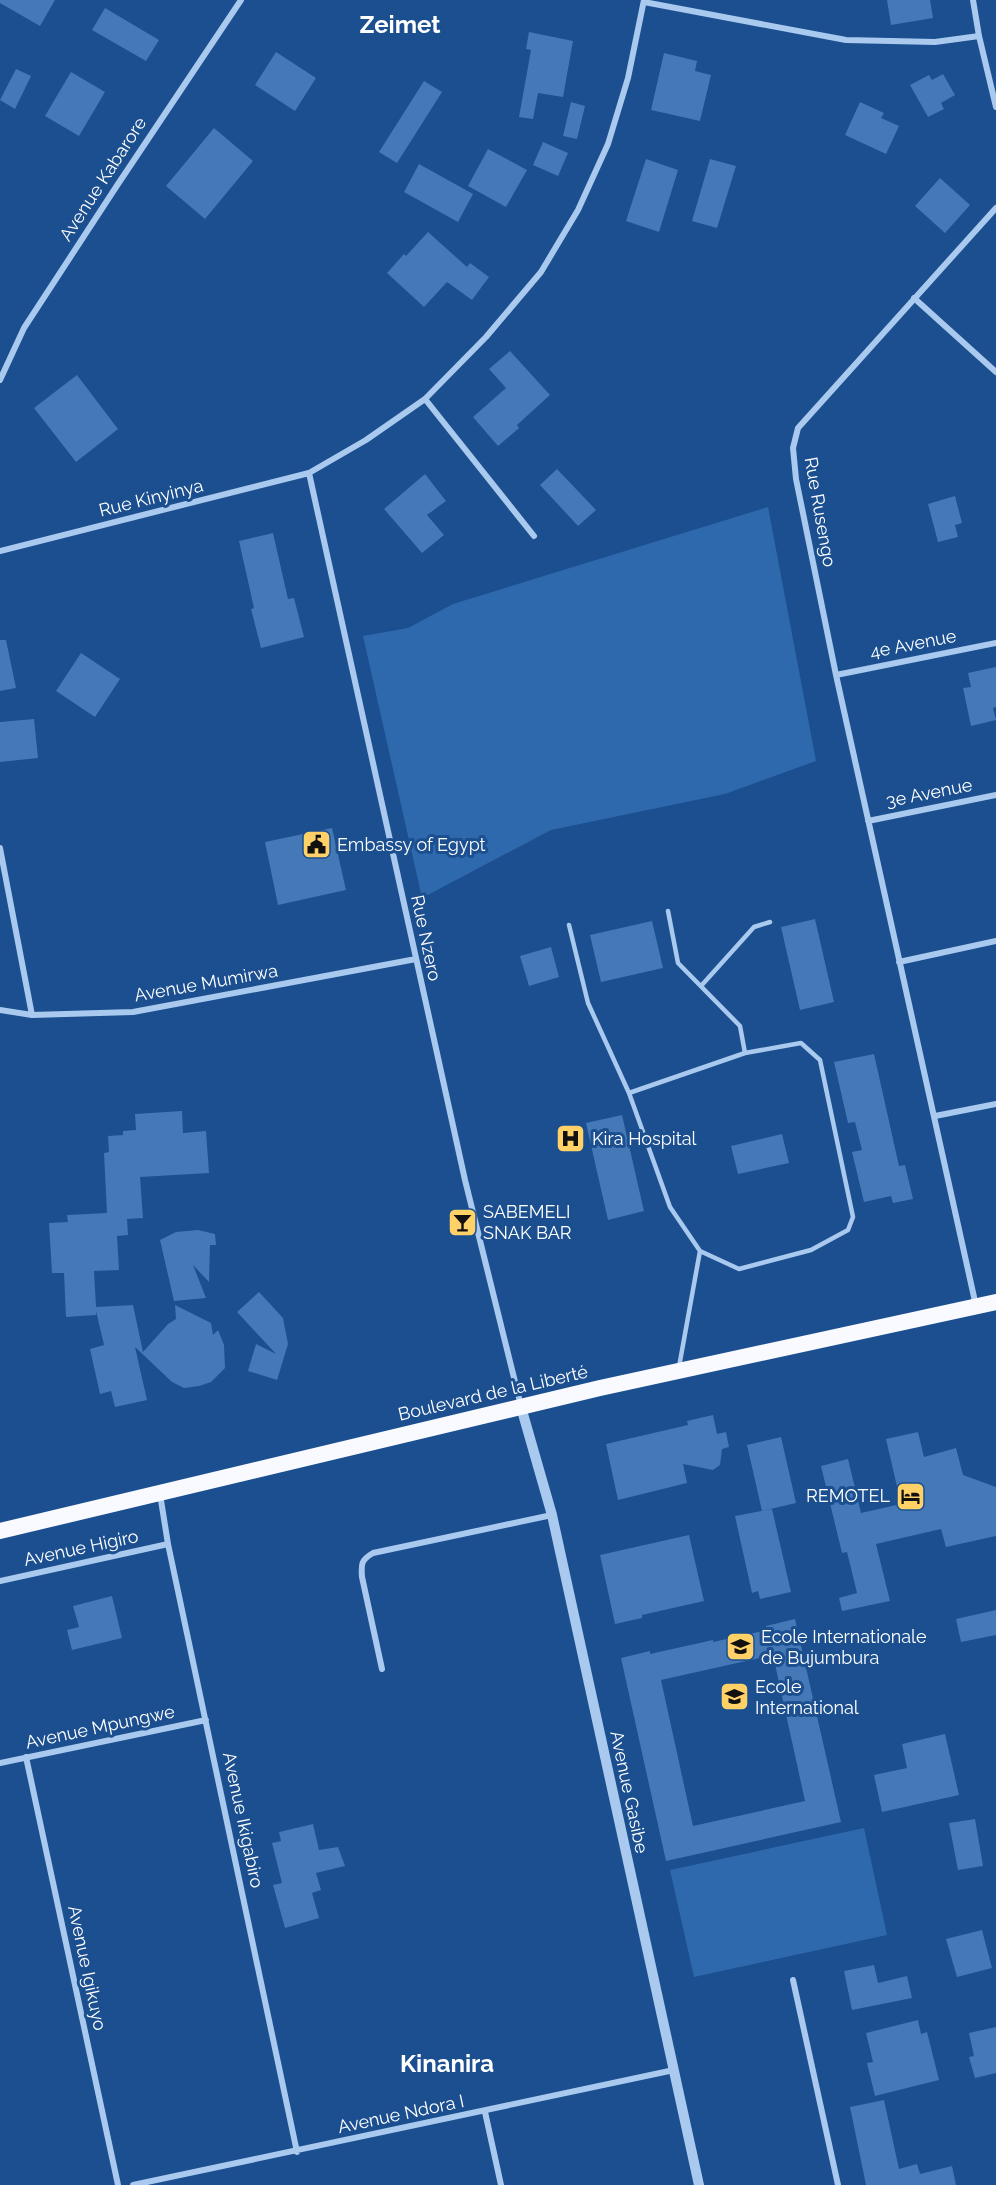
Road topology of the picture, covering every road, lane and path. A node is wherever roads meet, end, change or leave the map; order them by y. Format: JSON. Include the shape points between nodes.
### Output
{"nodes":[{"id":1,"x":241,"y":0,"type":"edge"},
{"id":2,"x":973,"y":0,"type":"edge"},
{"id":3,"x":644,"y":1,"type":"edge"},
{"id":4,"x":979,"y":36,"type":"junction"},
{"id":5,"x":996,"y":107,"type":"edge"},
{"id":6,"x":996,"y":208,"type":"edge"},
{"id":7,"x":914,"y":298,"type":"junction"},
{"id":8,"x":996,"y":372,"type":"edge"},
{"id":9,"x":0,"y":380,"type":"edge"},
{"id":10,"x":425,"y":399,"type":"junction"},
{"id":11,"x":309,"y":473,"type":"junction"},
{"id":12,"x":534,"y":536,"type":"dead end"},
{"id":13,"x":0,"y":551,"type":"edge"},
{"id":14,"x":996,"y":643,"type":"edge"},
{"id":15,"x":836,"y":675,"type":"junction"},
{"id":16,"x":996,"y":795,"type":"edge"},
{"id":17,"x":868,"y":821,"type":"junction"},
{"id":18,"x":0,"y":848,"type":"edge"},
{"id":19,"x":668,"y":911,"type":"dead end"},
{"id":20,"x":770,"y":922,"type":"dead end"},
{"id":21,"x":569,"y":925,"type":"dead end"},
{"id":22,"x":996,"y":941,"type":"edge"},
{"id":23,"x":416,"y":959,"type":"junction"},
{"id":24,"x":899,"y":962,"type":"junction"},
{"id":25,"x":701,"y":986,"type":"junction"},
{"id":26,"x":0,"y":1010,"type":"edge"},
{"id":27,"x":32,"y":1015,"type":"junction"},
{"id":28,"x":744,"y":1053,"type":"junction"},
{"id":29,"x":629,"y":1093,"type":"junction"},
{"id":30,"x":996,"y":1104,"type":"edge"},
{"id":31,"x":935,"y":1116,"type":"junction"},
{"id":32,"x":700,"y":1251,"type":"junction"},
{"id":33,"x":996,"y":1302,"type":"edge"},
{"id":34,"x":976,"y":1306,"type":"junction"},
{"id":35,"x":679,"y":1370,"type":"junction"},
{"id":36,"x":521,"y":1407,"type":"junction"},
{"id":37,"x":160,"y":1493,"type":"junction"},
{"id":38,"x":552,"y":1515,"type":"junction"},
{"id":39,"x":0,"y":1531,"type":"edge"},
{"id":40,"x":168,"y":1544,"type":"junction"},
{"id":41,"x":0,"y":1581,"type":"edge"},
{"id":42,"x":382,"y":1669,"type":"dead end"},
{"id":43,"x":206,"y":1720,"type":"junction"},
{"id":44,"x":26,"y":1757,"type":"junction"},
{"id":45,"x":0,"y":1763,"type":"edge"},
{"id":46,"x":793,"y":1980,"type":"dead end"},
{"id":47,"x":674,"y":2070,"type":"junction"},
{"id":48,"x":485,"y":2112,"type":"junction"},
{"id":49,"x":297,"y":2151,"type":"junction"},
{"id":50,"x":118,"y":2185,"type":"edge"},
{"id":51,"x":134,"y":2185,"type":"edge"},
{"id":52,"x":501,"y":2185,"type":"edge"},
{"id":53,"x":699,"y":2185,"type":"edge"},
{"id":54,"x":838,"y":2185,"type":"edge"}],
"edges":[{"from":1,"to":9,"type":"street","name":"Avenue Kabarore","via":[[24,327]]},
{"from":2,"to":4,"type":"street"},
{"from":3,"to":4,"type":"street","via":[[846,40],[935,42]]},
{"from":3,"to":10,"type":"street","name":"Rue Kinyinya","via":[[628,78],[608,144],[578,210],[541,272],[486,337]]},
{"from":4,"to":5,"type":"street"},
{"from":6,"to":7,"type":"street","name":"Rue Rusengo"},
{"from":7,"to":8,"type":"street"},
{"from":7,"to":15,"type":"street","name":"Rue Rusengo","via":[[798,428],[793,448]]},
{"from":10,"to":11,"type":"street","name":"Rue Kinyinya"},
{"from":10,"to":12,"type":"street"},
{"from":11,"to":13,"type":"street","name":"Rue Kinyinya"},
{"from":11,"to":23,"type":"street","name":"Rue Nzero"},
{"from":14,"to":15,"type":"street","name":"4e Avenue"},
{"from":15,"to":17,"type":"street","name":"Rue Rusengo"},
{"from":16,"to":17,"type":"street","name":"3e Avenue"},
{"from":17,"to":24,"type":"street","name":"Rue Rusengo"},
{"from":18,"to":27,"type":"street"},
{"from":19,"to":25,"type":"lane","via":[[678,963]]},
{"from":20,"to":25,"type":"lane","via":[[754,927]]},
{"from":21,"to":29,"type":"lane","via":[[588,1003]]},
{"from":22,"to":24,"type":"street"},
{"from":23,"to":27,"type":"street","name":"Avenue Mumirwa","via":[[133,1012]]},
{"from":23,"to":36,"type":"street","name":"Rue Nzero"},
{"from":24,"to":31,"type":"street","name":"Rue Rusengo"},
{"from":25,"to":28,"type":"lane","via":[[740,1026]]},
{"from":26,"to":27,"type":"street","name":"Avenue Mumirwa"},
{"from":28,"to":29,"type":"lane"},
{"from":28,"to":32,"type":"lane","via":[[801,1043],[820,1060],[853,1217],[848,1230],[811,1250],[739,1269]]},
{"from":29,"to":32,"type":"lane","via":[[670,1207]]},
{"from":30,"to":31,"type":"street"},
{"from":31,"to":34,"type":"street","name":"Rue Rusengo"},
{"from":32,"to":35,"type":"lane"},
{"from":33,"to":34,"type":"highway","name":"Boulevard de la Liberté"},
{"from":34,"to":35,"type":"highway","name":"Boulevard de la Liberté"},
{"from":35,"to":36,"type":"highway","name":"Boulevard de la Liberté"},
{"from":36,"to":37,"type":"highway","name":"Boulevard de la Liberté"},
{"from":36,"to":38,"type":"street","name":"Avenue Gasibe"},
{"from":37,"to":39,"type":"highway","name":"Boulevard de la Liberté"},
{"from":37,"to":40,"type":"street","name":"Avenue Ikigabiro"},
{"from":38,"to":42,"type":"street","via":[[365,1557],[361,1563],[362,1576]]},
{"from":38,"to":47,"type":"street","name":"Avenue Gasibe"},
{"from":40,"to":41,"type":"street","name":"Avenue Higiro"},
{"from":40,"to":43,"type":"street","name":"Avenue Ikigabiro"},
{"from":43,"to":44,"type":"street","name":"Avenue Mpungwe"},
{"from":43,"to":49,"type":"street","name":"Avenue Ikigabiro"},
{"from":44,"to":45,"type":"street","name":"Avenue Mpungwe"},
{"from":44,"to":50,"type":"street","name":"Avenue Igikuyo"},
{"from":46,"to":54,"type":"street"},
{"from":47,"to":48,"type":"street","name":"Avenue Ndora I"},
{"from":47,"to":53,"type":"street","name":"Avenue Gasibe"},
{"from":48,"to":49,"type":"street","name":"Avenue Ndora I"},
{"from":48,"to":52,"type":"street"},
{"from":49,"to":51,"type":"street","name":"Avenue Ndora I"}]}
